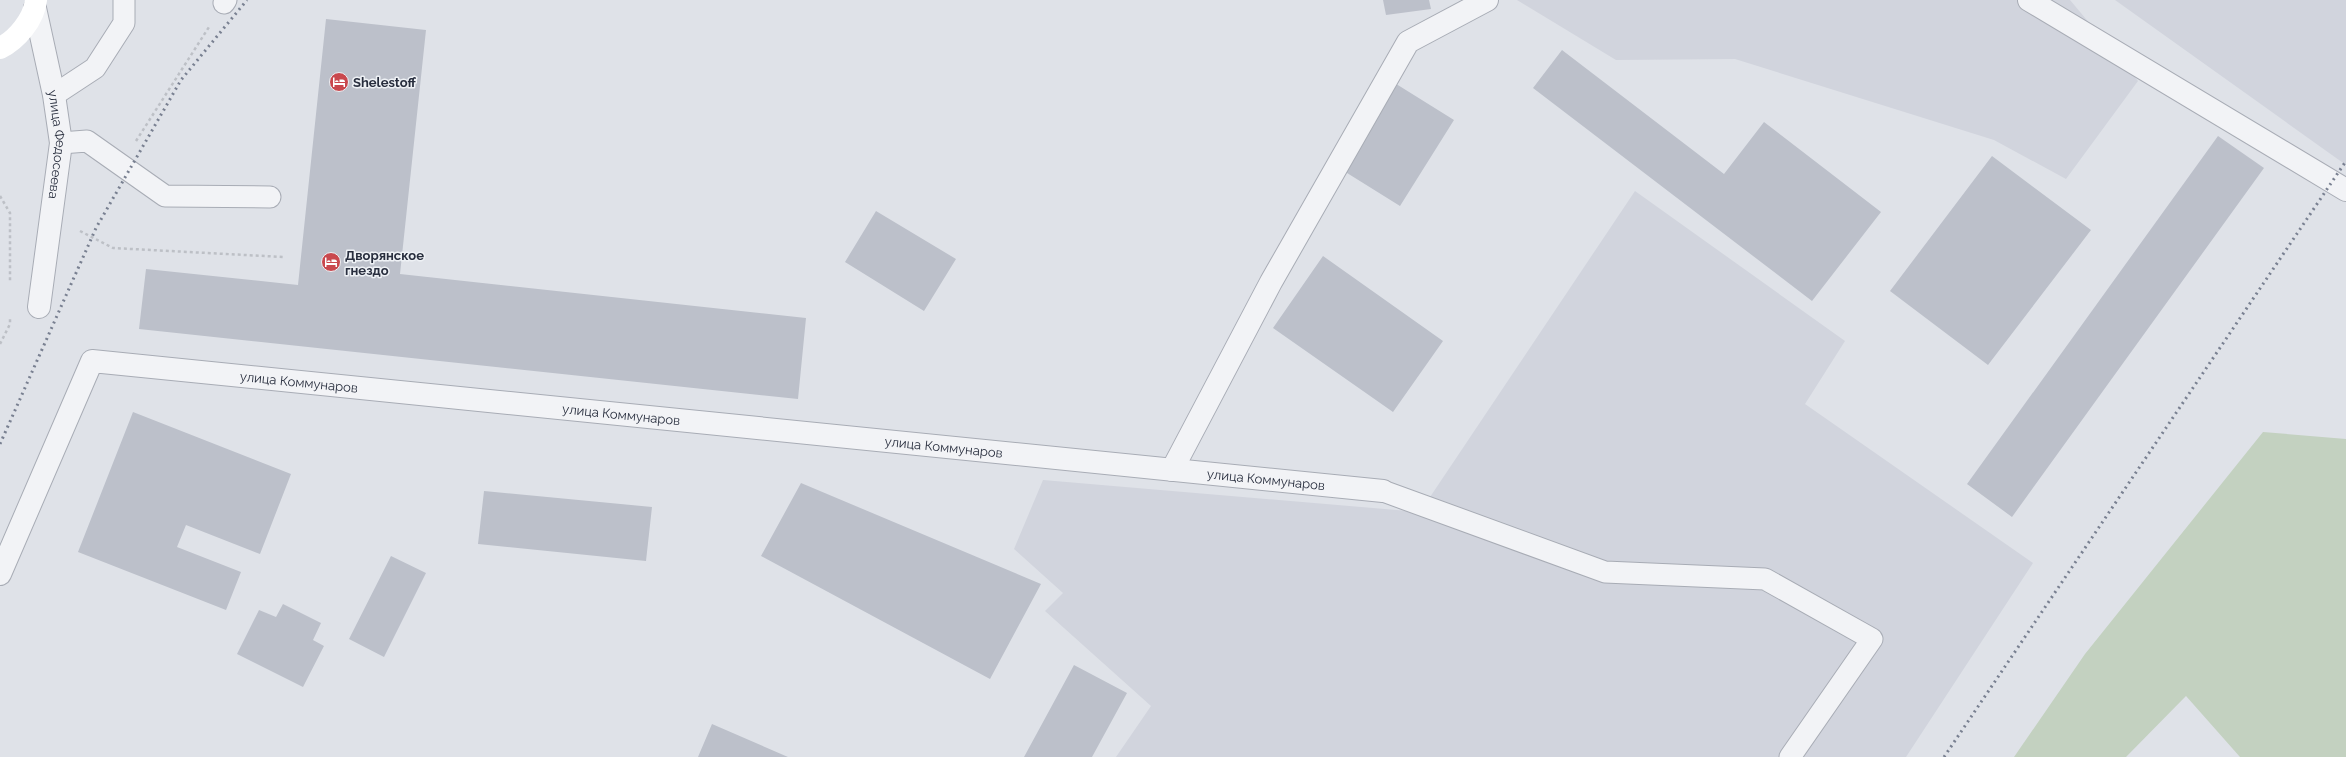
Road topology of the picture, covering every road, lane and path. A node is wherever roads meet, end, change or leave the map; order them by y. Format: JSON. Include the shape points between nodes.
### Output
{"nodes":[{"id":1,"x":124,"y":0,"type":"edge"},
{"id":2,"x":1487,"y":0,"type":"edge"},
{"id":3,"x":2029,"y":0,"type":"edge"},
{"id":4,"x":225,"y":1,"type":"edge"},
{"id":5,"x":35,"y":4,"type":"edge"},
{"id":6,"x":0,"y":48,"type":"edge"},
{"id":7,"x":54,"y":95,"type":"junction"},
{"id":8,"x":61,"y":143,"type":"junction"},
{"id":9,"x":121,"y":165,"type":"junction"},
{"id":10,"x":2346,"y":190,"type":"edge"},
{"id":11,"x":0,"y":196,"type":"edge"},
{"id":12,"x":270,"y":197,"type":"dead end"},
{"id":13,"x":51,"y":215,"type":"junction"},
{"id":14,"x":283,"y":257,"type":"dead end"},
{"id":15,"x":10,"y":288,"type":"dead end"},
{"id":16,"x":39,"y":307,"type":"dead end"},
{"id":17,"x":10,"y":310,"type":"dead end"},
{"id":18,"x":0,"y":344,"type":"edge"},
{"id":19,"x":1172,"y":470,"type":"junction"},
{"id":20,"x":1383,"y":491,"type":"joint"},
{"id":21,"x":0,"y":574,"type":"edge"},
{"id":22,"x":1790,"y":757,"type":"edge"}],
"edges":[{"from":1,"to":7,"type":"lane","via":[[124,23],[95,68]]},
{"from":2,"to":19,"type":"street","via":[[1408,42],[1271,282]]},
{"from":3,"to":10,"type":"street"},
{"from":4,"to":9,"type":"path"},
{"from":5,"to":6,"type":"street","via":[[23,29]]},
{"from":5,"to":7,"type":"street","name":"улица Федосеева"},
{"from":7,"to":8,"type":"street","name":"улица Федосеева"},
{"from":8,"to":9,"type":"lane","via":[[87,141]]},
{"from":8,"to":13,"type":"street","name":"улица Федосеева"},
{"from":9,"to":12,"type":"lane","via":[[165,196]]},
{"from":11,"to":15,"type":"path","via":[[10,213]]},
{"from":13,"to":14,"type":"path","via":[[113,248]]},
{"from":13,"to":16,"type":"street","name":"улица Федосеева"},
{"from":17,"to":18,"type":"path","via":[[10,324]]},
{"from":19,"to":20,"type":"street","name":"улица Коммунаров"},
{"from":19,"to":21,"type":"street","name":"улица Коммунаров","via":[[92,361]]},
{"from":20,"to":22,"type":"lane","via":[[1605,572],[1765,579],[1872,639]]}]}
